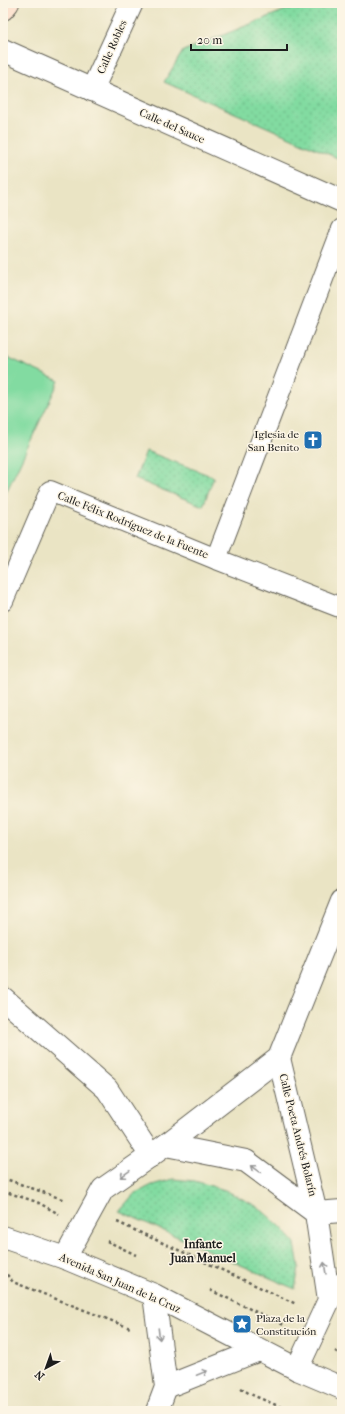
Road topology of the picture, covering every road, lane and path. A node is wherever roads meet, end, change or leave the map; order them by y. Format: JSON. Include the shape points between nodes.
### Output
{"nodes":[{"id":1,"x":8,"y":3,"type":"edge"},
{"id":2,"x":132,"y":3,"type":"edge"},
{"id":3,"x":3,"y":9,"type":"edge"},
{"id":4,"x":3,"y":50,"type":"edge"},
{"id":5,"x":92,"y":90,"type":"junction"},
{"id":6,"x":342,"y":201,"type":"edge"},
{"id":7,"x":342,"y":229,"type":"edge"},
{"id":8,"x":216,"y":559,"type":"junction"},
{"id":9,"x":3,"y":601,"type":"edge"},
{"id":10,"x":342,"y":608,"type":"edge"},
{"id":11,"x":342,"y":901,"type":"edge"},
{"id":12,"x":3,"y":998,"type":"edge"},
{"id":13,"x":279,"y":1058,"type":"junction"},
{"id":14,"x":158,"y":1151,"type":"junction"},
{"id":15,"x":3,"y":1178,"type":"edge"},
{"id":16,"x":92,"y":1210,"type":"junction"},
{"id":17,"x":342,"y":1211,"type":"edge"},
{"id":18,"x":316,"y":1213,"type":"junction"},
{"id":19,"x":3,"y":1236,"type":"edge"},
{"id":20,"x":65,"y":1258,"type":"junction"},
{"id":21,"x":154,"y":1295,"type":"junction"},
{"id":22,"x":331,"y":1300,"type":"edge"},
{"id":23,"x":259,"y":1350,"type":"junction"},
{"id":24,"x":297,"y":1369,"type":"junction"},
{"id":25,"x":166,"y":1387,"type":"junction"},
{"id":26,"x":342,"y":1388,"type":"edge"},
{"id":27,"x":157,"y":1411,"type":"edge"}],
"edges":[{"from":1,"to":3,"type":"main road"},
{"from":2,"to":5,"type":"street","name":"Calle Robles"},
{"from":4,"to":5,"type":"street","name":"Calle del Sauce"},
{"from":5,"to":6,"type":"street","name":"Calle del Sauce"},
{"from":7,"to":8,"type":"street","name":"Calle Félix Rodríguez de la Fuente"},
{"from":8,"to":9,"type":"street","name":"Calle Félix Rodríguez de la Fuente","via":[[50,491]]},
{"from":8,"to":10,"type":"street","name":"Calle Félix Rodríguez de la Fuente"},
{"from":11,"to":13,"type":"street","name":"Calle Poeta Andrés Bolarín"},
{"from":12,"to":14,"type":"street","via":[[107,1088]]},
{"from":13,"to":14,"type":"street","name":"Calle Poeta Andrés Bolarín"},
{"from":13,"to":18,"type":"street","name":"Calle Poeta Andrés Bolarín"},
{"from":14,"to":16,"type":"street","name":"Calle Poeta Andrés Bolarín","one_way":true,"via":[[103,1189]]},
{"from":18,"to":14,"type":"street","one_way":true,"via":[[246,1162]]},
{"from":15,"to":16,"type":"path"},
{"from":16,"to":20,"type":"street","name":"Calle Poeta Andrés Bolarín"},
{"from":16,"to":22,"type":"path"},
{"from":17,"to":18,"type":"street"},
{"from":22,"to":18,"type":"street","name":"Calle Poeta Andrés Bolarín","one_way":true},
{"from":19,"to":20,"type":"street","name":"Avenida San Juan de la Cruz"},
{"from":20,"to":21,"type":"street","name":"Avenida San Juan de la Cruz"},
{"from":21,"to":23,"type":"street","name":"Avenida San Juan de la Cruz"},
{"from":21,"to":25,"type":"street","one_way":true},
{"from":22,"to":24,"type":"street"},
{"from":23,"to":24,"type":"street","name":"Avenida San Juan de la Cruz"},
{"from":25,"to":23,"type":"street","one_way":true},
{"from":24,"to":26,"type":"street","name":"Avenida San Juan de la Cruz"},
{"from":25,"to":27,"type":"street"}]}
